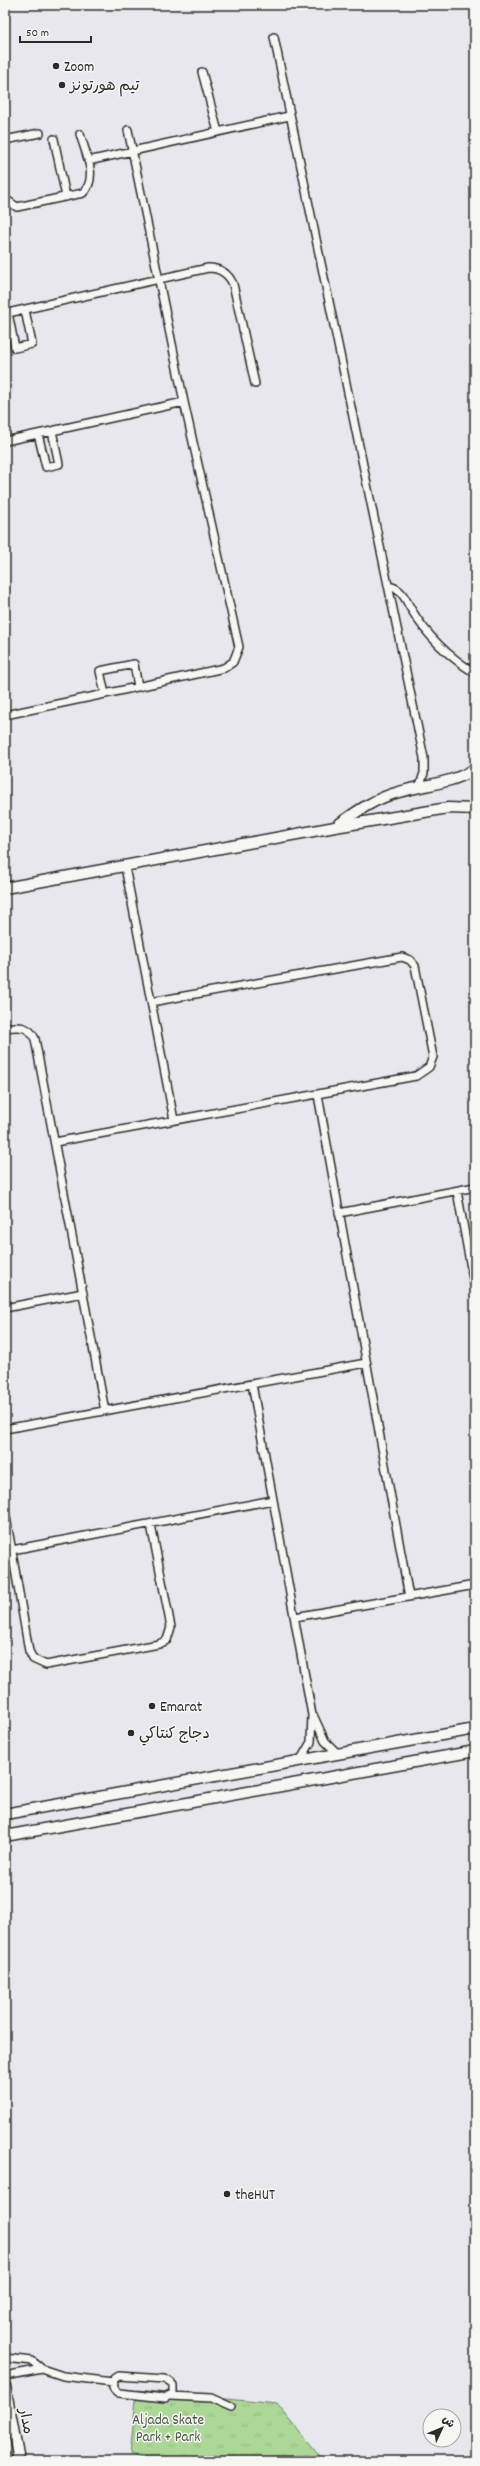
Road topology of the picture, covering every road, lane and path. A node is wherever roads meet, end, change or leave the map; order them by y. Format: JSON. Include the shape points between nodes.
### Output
{"nodes":[{"id":1,"x":274,"y":37,"type":"dead end"},
{"id":2,"x":202,"y":72,"type":"dead end"},
{"id":3,"x":289,"y":116,"type":"junction"},
{"id":4,"x":128,"y":130,"type":"dead end"},
{"id":5,"x":218,"y":132,"type":"junction"},
{"id":6,"x":40,"y":133,"type":"dead end"},
{"id":7,"x":80,"y":134,"type":"dead end"},
{"id":8,"x":54,"y":139,"type":"dead end"},
{"id":9,"x":5,"y":140,"type":"edge"},
{"id":10,"x":132,"y":151,"type":"junction"},
{"id":11,"x":88,"y":161,"type":"junction"},
{"id":12,"x":66,"y":197,"type":"junction"},
{"id":13,"x":5,"y":199,"type":"edge"},
{"id":14,"x":159,"y":280,"type":"junction"},
{"id":15,"x":25,"y":310,"type":"junction"},
{"id":16,"x":6,"y":314,"type":"edge"},
{"id":17,"x":255,"y":384,"type":"dead end"},
{"id":18,"x":184,"y":402,"type":"junction"},
{"id":19,"x":52,"y":431,"type":"junction"},
{"id":20,"x":38,"y":434,"type":"junction"},
{"id":21,"x":5,"y":441,"type":"edge"},
{"id":22,"x":388,"y":586,"type":"junction"},
{"id":23,"x":475,"y":673,"type":"edge"},
{"id":24,"x":138,"y":687,"type":"junction"},
{"id":25,"x":104,"y":694,"type":"junction"},
{"id":26,"x":5,"y":715,"type":"edge"},
{"id":27,"x":475,"y":769,"type":"edge"},
{"id":28,"x":419,"y":788,"type":"junction"},
{"id":29,"x":475,"y":809,"type":"edge"},
{"id":30,"x":335,"y":827,"type":"junction"},
{"id":31,"x":125,"y":867,"type":"junction"},
{"id":32,"x":5,"y":888,"type":"edge"},
{"id":33,"x":151,"y":1002,"type":"junction"},
{"id":34,"x":5,"y":1028,"type":"edge"},
{"id":35,"x":318,"y":1094,"type":"junction"},
{"id":36,"x":174,"y":1120,"type":"junction"},
{"id":37,"x":55,"y":1142,"type":"junction"},
{"id":38,"x":475,"y":1187,"type":"edge"},
{"id":39,"x":457,"y":1191,"type":"junction"},
{"id":40,"x":339,"y":1213,"type":"junction"},
{"id":41,"x":475,"y":1290,"type":"edge"},
{"id":42,"x":83,"y":1293,"type":"junction"},
{"id":43,"x":5,"y":1308,"type":"edge"},
{"id":44,"x":366,"y":1363,"type":"junction"},
{"id":45,"x":252,"y":1384,"type":"junction"},
{"id":46,"x":105,"y":1411,"type":"junction"},
{"id":47,"x":5,"y":1429,"type":"edge"},
{"id":48,"x":273,"y":1500,"type":"junction"},
{"id":49,"x":5,"y":1511,"type":"edge"},
{"id":50,"x":152,"y":1525,"type":"junction"},
{"id":51,"x":12,"y":1550,"type":"junction"},
{"id":52,"x":475,"y":1585,"type":"edge"},
{"id":53,"x":409,"y":1597,"type":"junction"},
{"id":54,"x":295,"y":1617,"type":"junction"},
{"id":55,"x":312,"y":1715,"type":"junction"},
{"id":56,"x":475,"y":1729,"type":"edge"},
{"id":57,"x":475,"y":1751,"type":"edge"},
{"id":58,"x":338,"y":1754,"type":"junction"},
{"id":59,"x":300,"y":1761,"type":"junction"},
{"id":60,"x":5,"y":1814,"type":"edge"},
{"id":61,"x":5,"y":1836,"type":"edge"},
{"id":62,"x":5,"y":2358,"type":"edge"},
{"id":63,"x":42,"y":2369,"type":"junction"},
{"id":64,"x":5,"y":2376,"type":"edge"},
{"id":65,"x":113,"y":2382,"type":"junction"},
{"id":66,"x":5,"y":2386,"type":"edge"},
{"id":67,"x":171,"y":2396,"type":"junction"},
{"id":68,"x":231,"y":2407,"type":"dead end"},
{"id":69,"x":19,"y":2461,"type":"edge"}],
"edges":[{"from":1,"to":3,"type":"street"},
{"from":2,"to":5,"type":"street"},
{"from":3,"to":5,"type":"street"},
{"from":3,"to":22,"type":"street"},
{"from":4,"to":10,"type":"street"},
{"from":5,"to":10,"type":"street"},
{"from":6,"to":9,"type":"street"},
{"from":7,"to":11,"type":"street"},
{"from":8,"to":12,"type":"street"},
{"from":10,"to":11,"type":"street"},
{"from":10,"to":14,"type":"street"},
{"from":11,"to":12,"type":"street","via":[[91,173],[89,187],[83,193]]},
{"from":12,"to":13,"type":"street","via":[[17,207]]},
{"from":14,"to":15,"type":"street"},
{"from":14,"to":17,"type":"street","via":[[208,268],[219,269],[228,275],[233,284]]},
{"from":14,"to":18,"type":"street"},
{"from":15,"to":16,"type":"street"},
{"from":15,"to":16,"type":"street","via":[[32,344],[26,346],[15,348]]},
{"from":18,"to":19,"type":"street"},
{"from":18,"to":24,"type":"street","via":[[239,647],[233,662],[224,668]]},
{"from":19,"to":20,"type":"street"},
{"from":19,"to":20,"type":"street","via":[[60,464],[46,467]]},
{"from":20,"to":21,"type":"street"},
{"from":22,"to":23,"type":"street","via":[[401,592],[419,622],[440,647]]},
{"from":22,"to":28,"type":"street","via":[[424,758],[424,773]]},
{"from":24,"to":25,"type":"street"},
{"from":24,"to":25,"type":"street","via":[[134,664],[100,671]]},
{"from":25,"to":26,"type":"street"},
{"from":27,"to":28,"type":"street","via":[[454,780]]},
{"from":28,"to":30,"type":"street","via":[[378,799]]},
{"from":29,"to":30,"type":"street","via":[[448,808]]},
{"from":30,"to":31,"type":"street"},
{"from":31,"to":32,"type":"street"},
{"from":31,"to":33,"type":"street"},
{"from":33,"to":35,"type":"street","via":[[398,957],[410,960],[417,970],[432,1052],[430,1067],[416,1076]]},
{"from":33,"to":36,"type":"street"},
{"from":34,"to":37,"type":"street","via":[[23,1027],[33,1035]]},
{"from":35,"to":36,"type":"street"},
{"from":35,"to":40,"type":"street"},
{"from":36,"to":37,"type":"street"},
{"from":37,"to":42,"type":"street"},
{"from":38,"to":39,"type":"street"},
{"from":39,"to":40,"type":"street"},
{"from":39,"to":41,"type":"street"},
{"from":40,"to":44,"type":"street"},
{"from":42,"to":43,"type":"street"},
{"from":42,"to":46,"type":"street"},
{"from":44,"to":45,"type":"street"},
{"from":44,"to":53,"type":"street"},
{"from":45,"to":46,"type":"street"},
{"from":45,"to":48,"type":"street"},
{"from":46,"to":47,"type":"street"},
{"from":48,"to":50,"type":"street"},
{"from":48,"to":54,"type":"street"},
{"from":49,"to":51,"type":"street"},
{"from":50,"to":51,"type":"street"},
{"from":50,"to":51,"type":"street","via":[[171,1627],[168,1640],[159,1644],[50,1665],[41,1664],[31,1655]]},
{"from":52,"to":53,"type":"street"},
{"from":53,"to":54,"type":"street"},
{"from":54,"to":55,"type":"street"},
{"from":55,"to":58,"type":"street","via":[[325,1741]]},
{"from":55,"to":59,"type":"street","via":[[311,1742]]},
{"from":56,"to":58,"type":"street"},
{"from":57,"to":61,"type":"street"},
{"from":58,"to":59,"type":"street"},
{"from":59,"to":60,"type":"street"},
{"from":62,"to":63,"type":"street","via":[[32,2361]]},
{"from":63,"to":64,"type":"street"},
{"from":63,"to":65,"type":"street","via":[[64,2376]]},
{"from":65,"to":67,"type":"street","via":[[114,2390],[119,2393],[165,2398]]},
{"from":65,"to":67,"type":"street","via":[[119,2376],[165,2379],[173,2385]]},
{"from":66,"to":69,"type":"street","name":"مدار"},
{"from":67,"to":68,"type":"street","via":[[211,2398]]}]}
